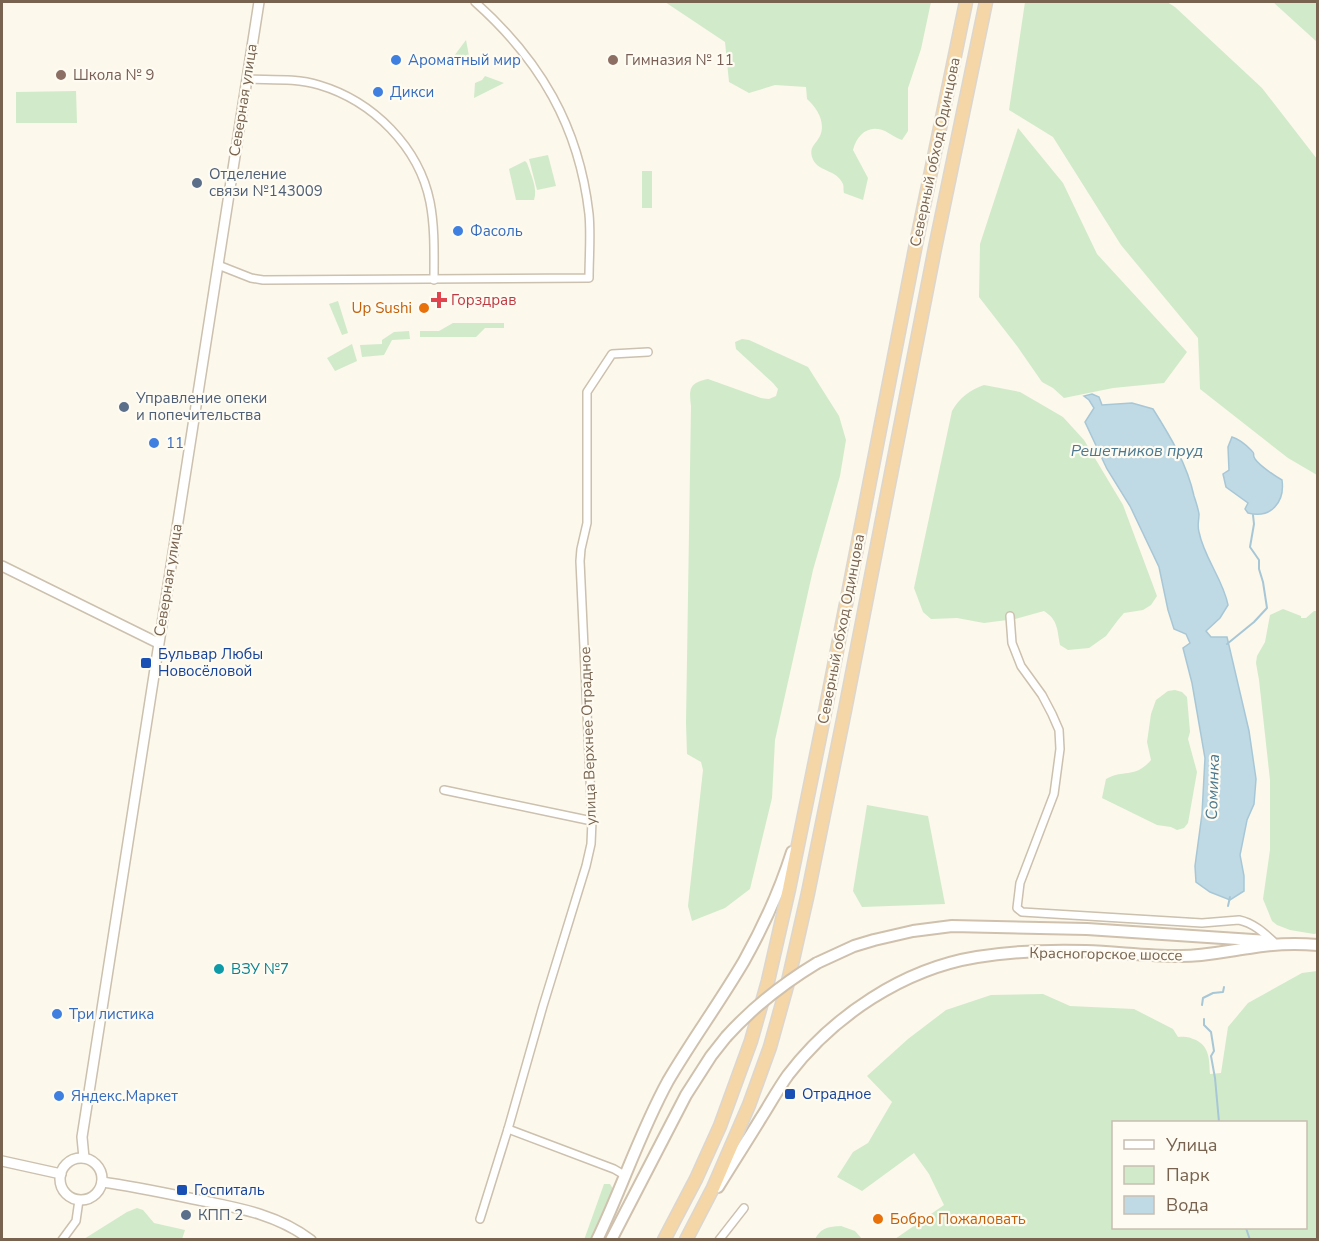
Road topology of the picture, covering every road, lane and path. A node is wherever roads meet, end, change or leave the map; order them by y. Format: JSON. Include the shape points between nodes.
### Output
{"nodes":[{"id":1,"x":259,"y":2,"type":"edge"},
{"id":2,"x":475,"y":2,"type":"edge"},
{"id":3,"x":966,"y":2,"type":"edge"},
{"id":4,"x":986,"y":2,"type":"edge"},
{"id":5,"x":247,"y":79,"type":"junction"},
{"id":6,"x":218,"y":266,"type":"junction"},
{"id":7,"x":434,"y":280,"type":"junction"},
{"id":8,"x":648,"y":352,"type":"dead end"},
{"id":9,"x":2,"y":566,"type":"edge"},
{"id":10,"x":1010,"y":616,"type":"dead end"},
{"id":11,"x":158,"y":643,"type":"junction"},
{"id":12,"x":810,"y":784,"type":"junction"},
{"id":13,"x":444,"y":790,"type":"dead end"},
{"id":14,"x":592,"y":821,"type":"junction"},
{"id":15,"x":1273,"y":941,"type":"junction"},
{"id":16,"x":1314,"y":945,"type":"edge"},
{"id":17,"x":508,"y":1129,"type":"junction"},
{"id":18,"x":84,"y":1158,"type":"junction"},
{"id":19,"x":2,"y":1161,"type":"edge"},
{"id":20,"x":61,"y":1174,"type":"junction"},
{"id":21,"x":626,"y":1176,"type":"junction"},
{"id":22,"x":102,"y":1182,"type":"junction"},
{"id":23,"x":79,"y":1200,"type":"junction"},
{"id":24,"x":744,"y":1208,"type":"dead end"},
{"id":25,"x":698,"y":1217,"type":"junction"},
{"id":26,"x":480,"y":1219,"type":"dead end"},
{"id":27,"x":62,"y":1239,"type":"edge"},
{"id":28,"x":310,"y":1239,"type":"edge"},
{"id":29,"x":597,"y":1239,"type":"edge"},
{"id":30,"x":611,"y":1239,"type":"edge"},
{"id":31,"x":664,"y":1239,"type":"edge"},
{"id":32,"x":686,"y":1239,"type":"edge"},
{"id":33,"x":719,"y":1239,"type":"edge"}],
"edges":[{"from":1,"to":5,"type":"street","name":"Северная улица"},
{"from":2,"to":7,"type":"street","via":[[532,62],[565,120],[589,215],[589,278]]},
{"from":3,"to":12,"type":"highway","name":"Северный обход Одинцова"},
{"from":4,"to":25,"type":"highway","name":"Северный обход Одинцова","via":[[792,965],[749,1105]]},
{"from":5,"to":6,"type":"street","name":"Северная улица"},
{"from":5,"to":7,"type":"street","via":[[301,82],[335,91],[372,112],[396,134],[410,153],[430,200]]},
{"from":6,"to":7,"type":"street","via":[[263,280]]},
{"from":6,"to":11,"type":"street","name":"Северная улица"},
{"from":8,"to":14,"type":"street","name":"улица Верхнее Отрадное","via":[[612,354],[587,392],[587,523],[580,561]]},
{"from":9,"to":11,"type":"street"},
{"from":10,"to":15,"type":"street","via":[[1012,643],[1021,666],[1052,714],[1059,730],[1060,749],[1054,794],[1020,883],[1017,908],[1022,912],[1202,923],[1239,920],[1255,926]]},
{"from":11,"to":18,"type":"street","name":"Северная улица","via":[[82,1137]]},
{"from":12,"to":21,"type":"main road","via":[[788,863],[767,914],[743,962],[667,1083]]},
{"from":12,"to":31,"type":"highway","name":"Северный обход Одинцова","via":[[776,951],[751,1041],[716,1135]]},
{"from":13,"to":14,"type":"street"},
{"from":14,"to":17,"type":"street","name":"улица Верхнее Отрадное","via":[[586,866]]},
{"from":15,"to":16,"type":"main road"},
{"from":15,"to":30,"type":"main road","bridge":true,"via":[[1087,929],[952,926],[854,946],[817,963],[770,995],[726,1036],[686,1095]]},
{"from":16,"to":25,"type":"main road","name":"Красногорское шоссе","via":[[1251,947],[1188,956],[1060,951],[1006,954],[962,960],[916,976],[850,1013],[788,1075]]},
{"from":17,"to":21,"type":"street"},
{"from":17,"to":26,"type":"street","name":"улица Верхнее Отрадное"},
{"from":18,"to":20,"type":"street","via":[[72,1160]]},
{"from":18,"to":22,"type":"street","via":[[96,1164]]},
{"from":19,"to":20,"type":"street"},
{"from":20,"to":23,"type":"street","via":[[64,1191]]},
{"from":21,"to":29,"type":"main road"},
{"from":22,"to":23,"type":"street","via":[[96,1193]]},
{"from":22,"to":28,"type":"street","via":[[237,1207],[287,1224]]},
{"from":23,"to":27,"type":"street","via":[[76,1221]]},
{"from":24,"to":33,"type":"street"},
{"from":25,"to":32,"type":"highway","name":"Северный обход Одинцова"}]}
